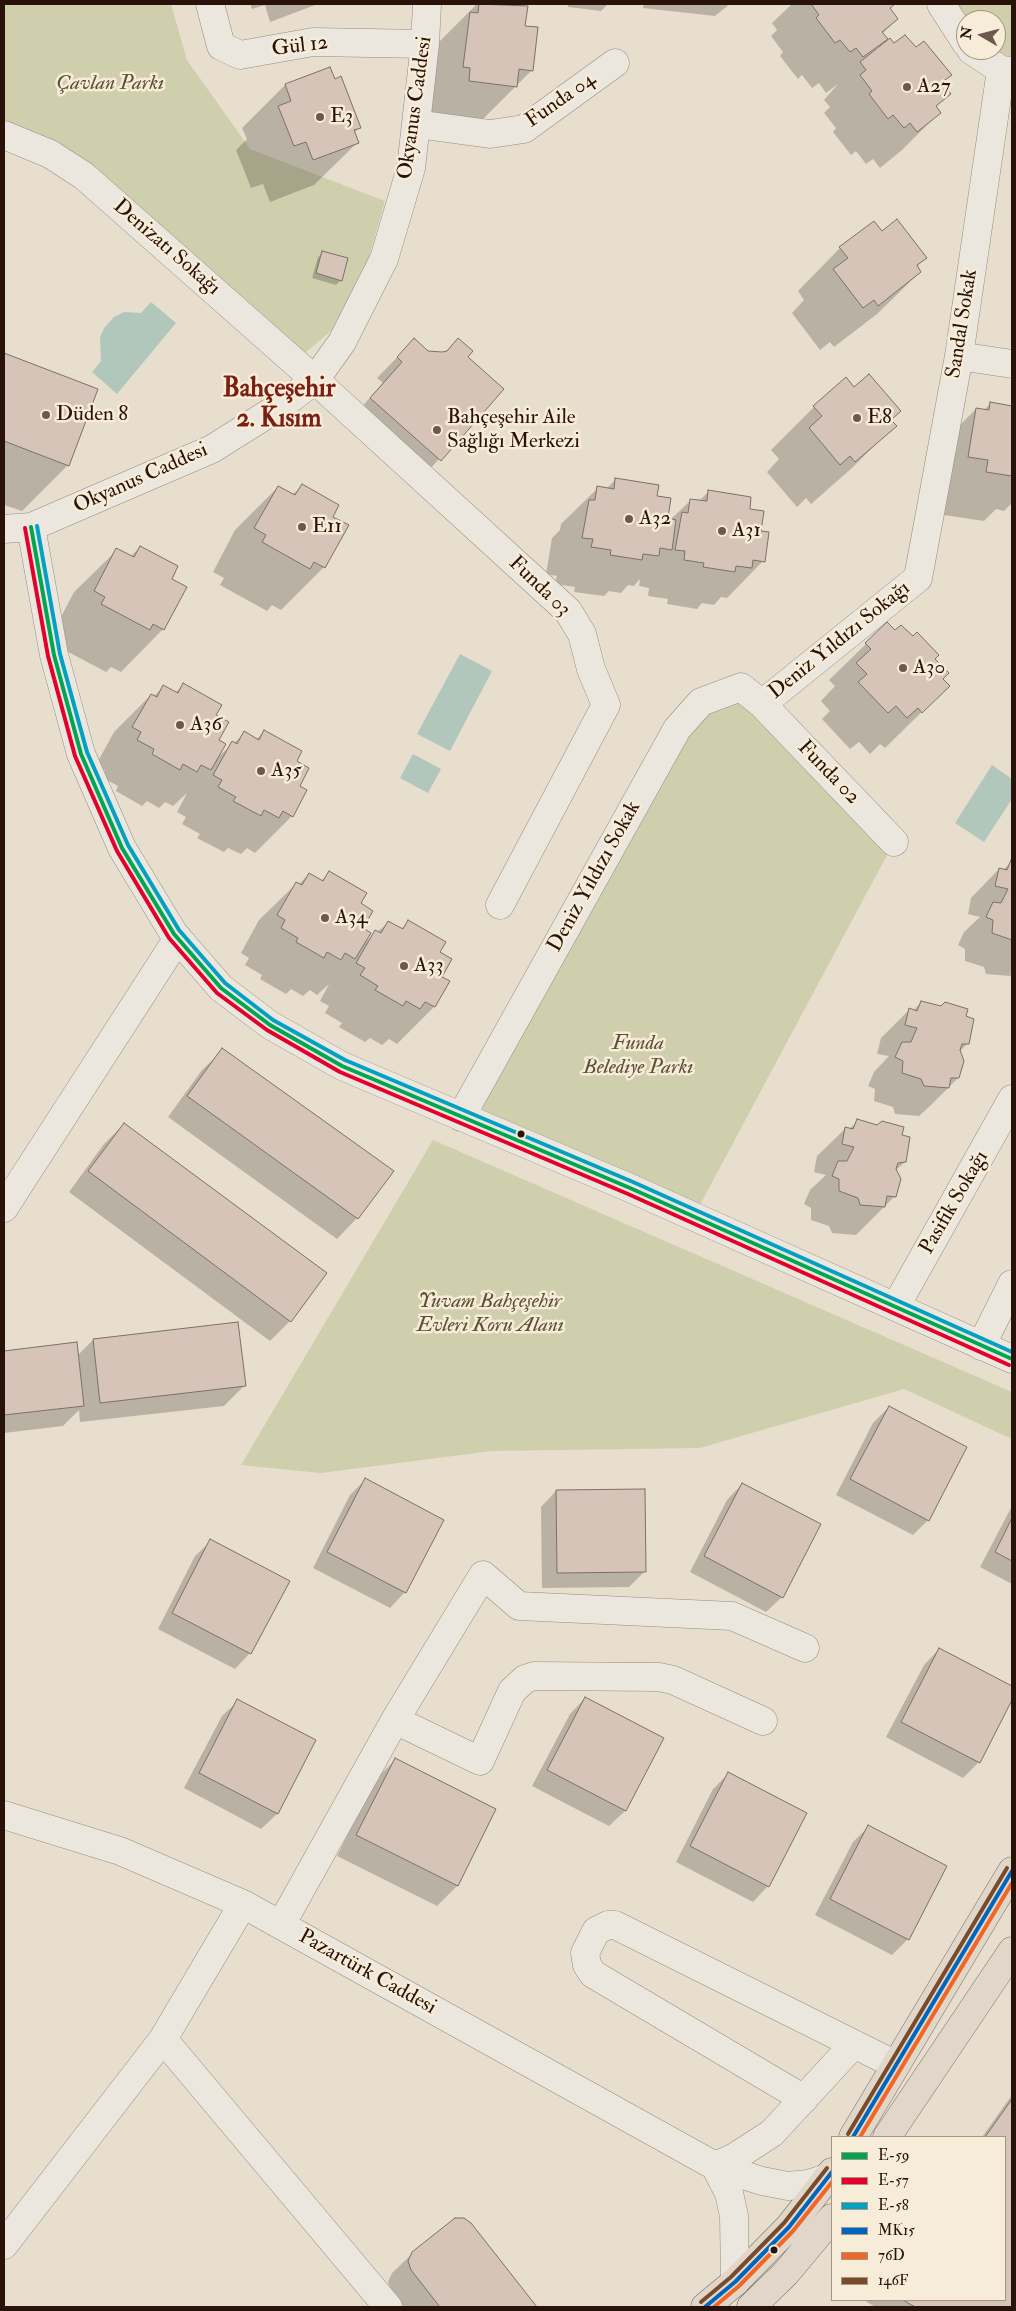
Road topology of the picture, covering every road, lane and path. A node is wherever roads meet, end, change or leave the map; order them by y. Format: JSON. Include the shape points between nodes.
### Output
{"nodes":[{"id":1,"x":210,"y":4,"type":"edge"},
{"id":2,"x":427,"y":4,"type":"edge"},
{"id":3,"x":941,"y":4,"type":"edge"},
{"id":4,"x":956,"y":27,"type":"edge"},
{"id":5,"x":425,"y":44,"type":"junction"},
{"id":6,"x":988,"y":60,"type":"edge"},
{"id":7,"x":615,"y":64,"type":"dead end"},
{"id":8,"x":1006,"y":70,"type":"edge"},
{"id":9,"x":416,"y":124,"type":"junction"},
{"id":10,"x":4,"y":135,"type":"edge"},
{"id":11,"x":960,"y":356,"type":"junction"},
{"id":12,"x":1012,"y":364,"type":"edge"},
{"id":13,"x":315,"y":380,"type":"junction"},
{"id":14,"x":31,"y":527,"type":"junction"},
{"id":15,"x":4,"y":529,"type":"edge"},
{"id":16,"x":918,"y":578,"type":"joint"},
{"id":17,"x":762,"y":704,"type":"junction"},
{"id":18,"x":894,"y":842,"type":"dead end"},
{"id":19,"x":500,"y":905,"type":"dead end"},
{"id":20,"x":178,"y":938,"type":"junction"},
{"id":21,"x":1012,"y":1099,"type":"edge"},
{"id":22,"x":461,"y":1117,"type":"junction"},
{"id":23,"x":4,"y":1208,"type":"edge"},
{"id":24,"x":1012,"y":1284,"type":"edge"},
{"id":25,"x":896,"y":1306,"type":"junction"},
{"id":26,"x":981,"y":1346,"type":"junction"},
{"id":27,"x":1012,"y":1359,"type":"edge"},
{"id":28,"x":805,"y":1648,"type":"dead end"},
{"id":29,"x":395,"y":1720,"type":"junction"},
{"id":30,"x":763,"y":1721,"type":"dead end"},
{"id":31,"x":4,"y":1815,"type":"edge"},
{"id":32,"x":1012,"y":1871,"type":"edge"},
{"id":33,"x":243,"y":1904,"type":"junction"},
{"id":34,"x":281,"y":1925,"type":"junction"},
{"id":35,"x":1012,"y":1951,"type":"edge"},
{"id":36,"x":163,"y":2039,"type":"junction"},
{"id":37,"x":854,"y":2044,"type":"junction"},
{"id":38,"x":896,"y":2066,"type":"junction"},
{"id":39,"x":804,"y":2099,"type":"junction"},
{"id":40,"x":854,"y":2136,"type":"edge"},
{"id":41,"x":888,"y":2136,"type":"edge"},
{"id":42,"x":715,"y":2166,"type":"junction"},
{"id":43,"x":831,"y":2174,"type":"edge"},
{"id":44,"x":831,"y":2219,"type":"edge"},
{"id":45,"x":4,"y":2245,"type":"edge"},
{"id":46,"x":735,"y":2282,"type":"junction"},
{"id":47,"x":388,"y":2307,"type":"edge"},
{"id":48,"x":705,"y":2307,"type":"edge"},
{"id":49,"x":751,"y":2307,"type":"edge"}],
"edges":[{"from":1,"to":5,"type":"street","name":"Gül 12","via":[[221,46],[240,55],[313,42]]},
{"from":2,"to":5,"type":"street","name":"Okyanus Caddesi"},
{"from":3,"to":4,"type":"street"},
{"from":5,"to":9,"type":"street","name":"Okyanus Caddesi"},
{"from":6,"to":8,"type":"street"},
{"from":7,"to":9,"type":"street","name":"Funda 04","via":[[524,129],[490,134]]},
{"from":8,"to":11,"type":"street","name":"Sandal Sokak"},
{"from":9,"to":13,"type":"street","name":"Okyanus Caddesi","via":[[411,168],[384,259],[342,342]]},
{"from":10,"to":13,"type":"street","name":"Denizatı Sokağı","via":[[50,154],[84,176]]},
{"from":11,"to":12,"type":"street"},
{"from":11,"to":16,"type":"street","name":"Sandal Sokak"},
{"from":13,"to":14,"type":"street","name":"Okyanus Caddesi","via":[[212,449]]},
{"from":13,"to":19,"type":"street","name":"Funda 03","via":[[568,612],[582,634],[591,669],[606,705]]},
{"from":14,"to":15,"type":"street","name":"Okyanus Caddesi"},
{"from":14,"to":20,"type":"street","via":[[54,655],[81,754],[122,848]]},
{"from":16,"to":17,"type":"street","name":"Deniz Yıldızı Sokağı"},
{"from":17,"to":18,"type":"street","name":"Funda 02"},
{"from":17,"to":22,"type":"street","name":"Deniz Yıldızı Sokak","via":[[741,687],[701,702],[678,729]]},
{"from":20,"to":22,"type":"street","via":[[221,988],[270,1026],[342,1066]]},
{"from":20,"to":23,"type":"street"},
{"from":21,"to":25,"type":"street","name":"Pasifik Sokağı"},
{"from":22,"to":25,"type":"street"},
{"from":24,"to":26,"type":"street"},
{"from":25,"to":26,"type":"street"},
{"from":26,"to":27,"type":"street"},
{"from":28,"to":29,"type":"street","via":[[732,1616],[519,1606],[483,1576]]},
{"from":29,"to":30,"type":"street","via":[[480,1761],[512,1691],[525,1679],[544,1676],[659,1677],[673,1680]]},
{"from":29,"to":34,"type":"street"},
{"from":31,"to":33,"type":"street","name":"Pazartürk Caddesi","via":[[120,1851]]},
{"from":32,"to":38,"type":"main road"},
{"from":33,"to":34,"type":"street","name":"Pazartürk Caddesi"},
{"from":33,"to":36,"type":"street"},
{"from":34,"to":42,"type":"street","name":"Pazartürk Caddesi"},
{"from":35,"to":41,"type":"main road"},
{"from":36,"to":45,"type":"street"},
{"from":36,"to":47,"type":"street"},
{"from":37,"to":38,"type":"street"},
{"from":37,"to":39,"type":"street"},
{"from":37,"to":39,"type":"street","via":[[614,1925],[596,1931],[585,1953],[593,1974]]},
{"from":38,"to":40,"type":"main road"},
{"from":39,"to":42,"type":"street","via":[[772,2133],[742,2154]]},
{"from":42,"to":43,"type":"street","name":"Pazartürk Caddesi","via":[[788,2186],[808,2184]]},
{"from":42,"to":46,"type":"street","via":[[728,2193],[734,2216]]},
{"from":43,"to":46,"type":"main road","via":[[789,2227]]},
{"from":44,"to":49,"type":"main road","via":[[786,2274]]},
{"from":46,"to":48,"type":"main road"}]}
